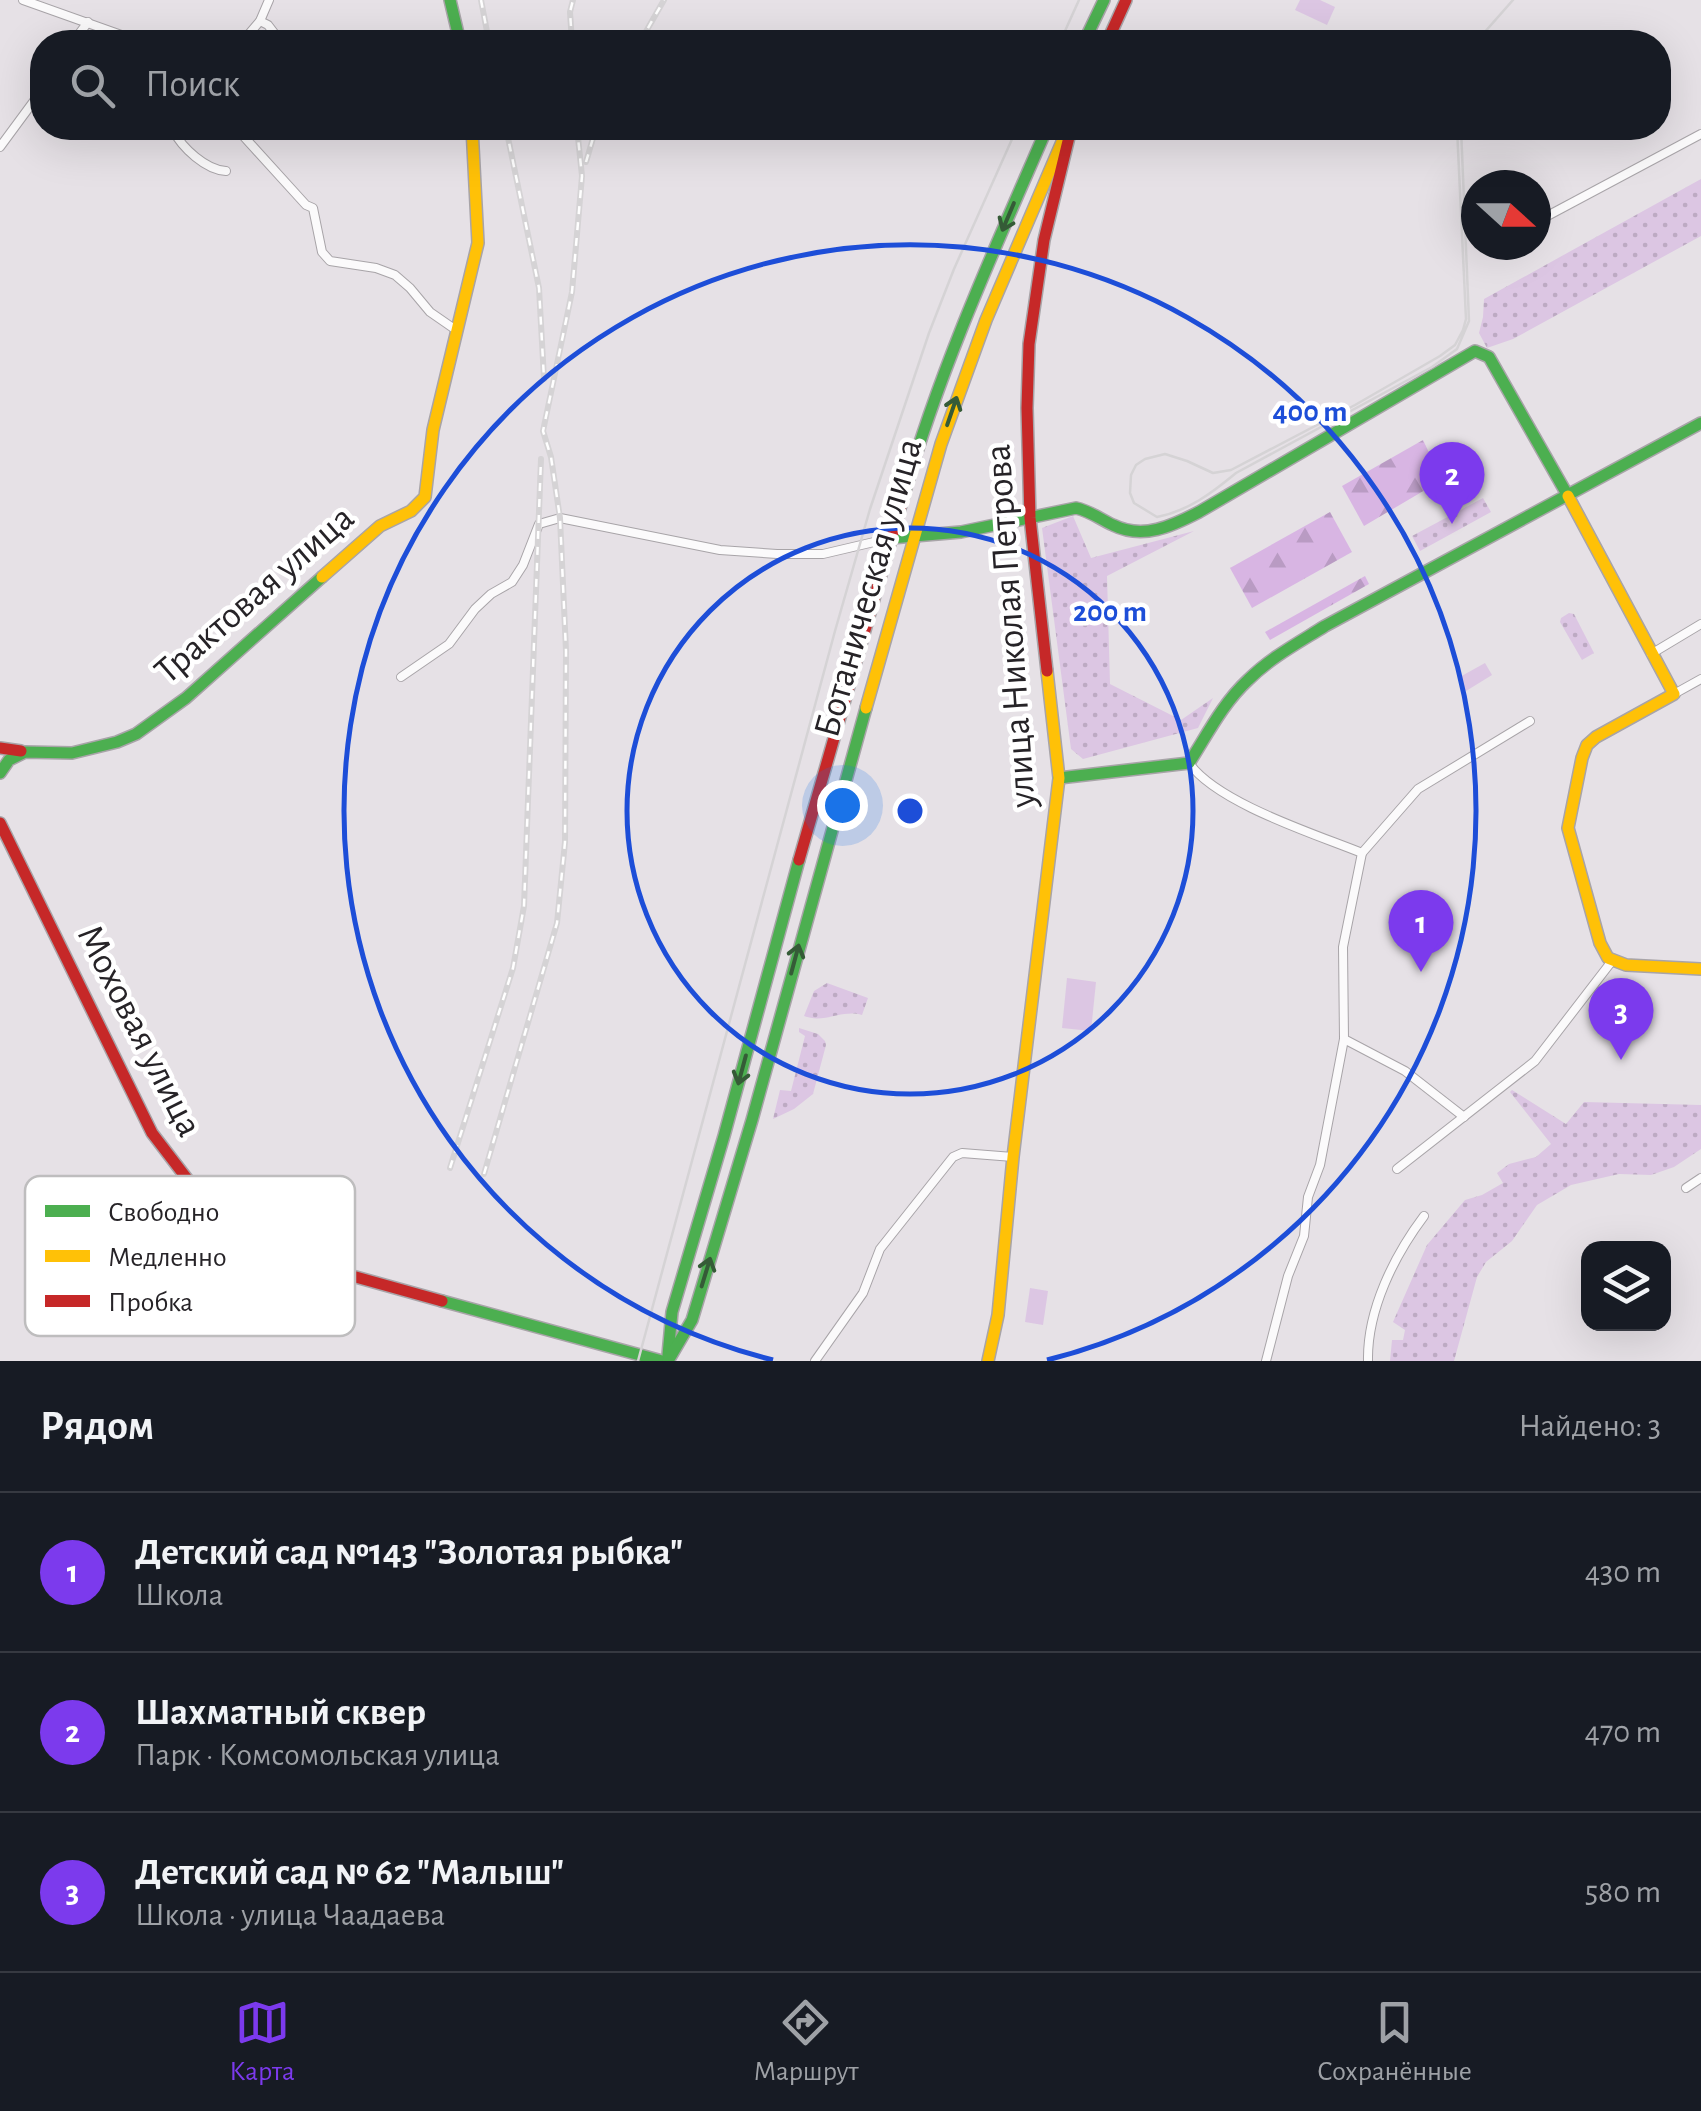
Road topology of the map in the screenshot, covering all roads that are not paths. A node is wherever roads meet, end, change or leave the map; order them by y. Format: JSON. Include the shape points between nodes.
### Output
{"nodes":[{"id":1,"x":23,"y":0,"type":"edge"},
{"id":2,"x":269,"y":0,"type":"edge"},
{"id":3,"x":450,"y":0,"type":"edge"},
{"id":4,"x":1104,"y":0,"type":"edge"},
{"id":5,"x":1126,"y":0,"type":"edge"},
{"id":6,"x":260,"y":20,"type":"junction"},
{"id":7,"x":88,"y":22,"type":"junction"},
{"id":8,"x":82,"y":30,"type":"edge"},
{"id":9,"x":109,"y":30,"type":"edge"},
{"id":10,"x":252,"y":30,"type":"edge"},
{"id":11,"x":272,"y":30,"type":"edge"},
{"id":12,"x":457,"y":30,"type":"edge"},
{"id":13,"x":1090,"y":30,"type":"edge"},
{"id":14,"x":1112,"y":30,"type":"edge"},
{"id":15,"x":30,"y":106,"type":"edge"},
{"id":16,"x":1701,"y":134,"type":"edge"},
{"id":17,"x":178,"y":140,"type":"edge"},
{"id":18,"x":247,"y":140,"type":"edge"},
{"id":19,"x":473,"y":140,"type":"edge"},
{"id":20,"x":1063,"y":140,"type":"edge"},
{"id":21,"x":1066,"y":140,"type":"edge"},
{"id":22,"x":1041,"y":141,"type":"joint"},
{"id":23,"x":0,"y":147,"type":"edge"},
{"id":24,"x":1059,"y":149,"type":"junction"},
{"id":25,"x":226,"y":172,"type":"dead end"},
{"id":26,"x":1551,"y":214,"type":"edge"},
{"id":27,"x":456,"y":330,"type":"junction"},
{"id":28,"x":1701,"y":423,"type":"edge"},
{"id":29,"x":1568,"y":496,"type":"junction"},
{"id":30,"x":1030,"y":518,"type":"junction"},
{"id":31,"x":892,"y":538,"type":"junction"},
{"id":32,"x":913,"y":538,"type":"junction"},
{"id":33,"x":1701,"y":624,"type":"edge"},
{"id":34,"x":1652,"y":654,"type":"junction"},
{"id":35,"x":401,"y":677,"type":"dead end"},
{"id":36,"x":1701,"y":679,"type":"edge"},
{"id":37,"x":1674,"y":694,"type":"junction"},
{"id":38,"x":1530,"y":721,"type":"dead end"},
{"id":39,"x":0,"y":748,"type":"edge"},
{"id":40,"x":25,"y":752,"type":"junction"},
{"id":41,"x":1189,"y":763,"type":"junction"},
{"id":42,"x":0,"y":773,"type":"edge"},
{"id":43,"x":1059,"y":778,"type":"junction"},
{"id":44,"x":0,"y":823,"type":"edge"},
{"id":45,"x":1362,"y":853,"type":"junction"},
{"id":46,"x":1612,"y":961,"type":"junction"},
{"id":47,"x":1701,"y":970,"type":"edge"},
{"id":48,"x":1344,"y":1040,"type":"junction"},
{"id":49,"x":1464,"y":1118,"type":"junction"},
{"id":50,"x":1012,"y":1157,"type":"junction"},
{"id":51,"x":1397,"y":1169,"type":"dead end"},
{"id":52,"x":185,"y":1176,"type":"edge"},
{"id":53,"x":1701,"y":1178,"type":"edge"},
{"id":54,"x":1686,"y":1188,"type":"dead end"},
{"id":55,"x":1424,"y":1216,"type":"dead end"},
{"id":56,"x":355,"y":1277,"type":"edge"},
{"id":57,"x":666,"y":1361,"type":"edge"},
{"id":58,"x":815,"y":1361,"type":"edge"},
{"id":59,"x":988,"y":1361,"type":"edge"},
{"id":60,"x":1266,"y":1361,"type":"edge"},
{"id":61,"x":1368,"y":1361,"type":"edge"}],
"edges":[{"from":1,"to":7,"type":"street"},
{"from":2,"to":6,"type":"street"},
{"from":3,"to":12,"type":"main road"},
{"from":4,"to":13,"type":"main road"},
{"from":5,"to":14,"type":"main road"},
{"from":6,"to":10,"type":"street"},
{"from":6,"to":11,"type":"street"},
{"from":7,"to":8,"type":"street"},
{"from":7,"to":9,"type":"street"},
{"from":15,"to":23,"type":"street"},
{"from":16,"to":26,"type":"street"},
{"from":17,"to":25,"type":"street","via":[[212,170]]},
{"from":18,"to":27,"type":"street","via":[[313,208],[322,252],[330,260],[395,275]]},
{"from":19,"to":27,"type":"main road","name":"Трактовая улица","via":[[478,243]]},
{"from":20,"to":24,"type":"main road","name":"Ботаническая улица"},
{"from":21,"to":30,"type":"main road","name":"улица Николая Петрова","via":[[1029,344]]},
{"from":22,"to":24,"type":"main road"},
{"from":22,"to":31,"type":"main road","name":"Ботаническая улица","one_way":true,"via":[[940,378]]},
{"from":32,"to":24,"type":"main road","name":"Ботаническая улица","one_way":true,"via":[[962,382]]},
{"from":27,"to":40,"type":"main road","name":"Трактовая улица","via":[[420,504],[380,526],[186,698],[136,734],[72,753]]},
{"from":28,"to":29,"type":"main road"},
{"from":29,"to":30,"type":"main road","via":[[1489,357],[1475,351],[1174,525],[1133,532],[1082,508]]},
{"from":29,"to":34,"type":"main road"},
{"from":29,"to":41,"type":"main road","via":[[1272,659],[1230,699]]},
{"from":30,"to":32,"type":"main road"},
{"from":30,"to":43,"type":"main road","name":"улица Николая Петрова"},
{"from":31,"to":32,"type":"main road"},
{"from":31,"to":35,"type":"street","via":[[822,554],[777,554],[720,550],[560,518],[539,524],[512,582],[490,594],[449,644]]},
{"from":31,"to":57,"type":"main road","name":"Ботаническая улица","one_way":true,"via":[[672,1312]]},
{"from":57,"to":32,"type":"main road","name":"Ботаническая улица","one_way":true,"via":[[692,1320]]},
{"from":33,"to":34,"type":"street"},
{"from":34,"to":37,"type":"main road"},
{"from":36,"to":37,"type":"street"},
{"from":37,"to":46,"type":"main road","via":[[1596,737],[1582,758],[1568,828],[1600,943]]},
{"from":38,"to":45,"type":"street","via":[[1418,788]]},
{"from":39,"to":40,"type":"main road"},
{"from":40,"to":42,"type":"main road"},
{"from":41,"to":43,"type":"main road"},
{"from":41,"to":45,"type":"street","via":[[1207,782],[1257,811]]},
{"from":43,"to":50,"type":"main road","name":"улица Николая Петрова"},
{"from":44,"to":52,"type":"main road","name":"Моховая улица","via":[[152,1133]]},
{"from":45,"to":48,"type":"street","via":[[1343,947]]},
{"from":46,"to":47,"type":"main road"},
{"from":46,"to":49,"type":"street","via":[[1535,1060]]},
{"from":48,"to":49,"type":"street","via":[[1405,1070]]},
{"from":48,"to":60,"type":"street","via":[[1304,1236]]},
{"from":49,"to":51,"type":"street"},
{"from":50,"to":58,"type":"street","via":[[953,1157],[880,1249],[863,1293]]},
{"from":50,"to":59,"type":"main road","name":"улица Николая Петрова"},
{"from":53,"to":54,"type":"street"},
{"from":55,"to":61,"type":"street","via":[[1383,1290]]},
{"from":56,"to":57,"type":"main road","name":"Моховая улица"}]}
